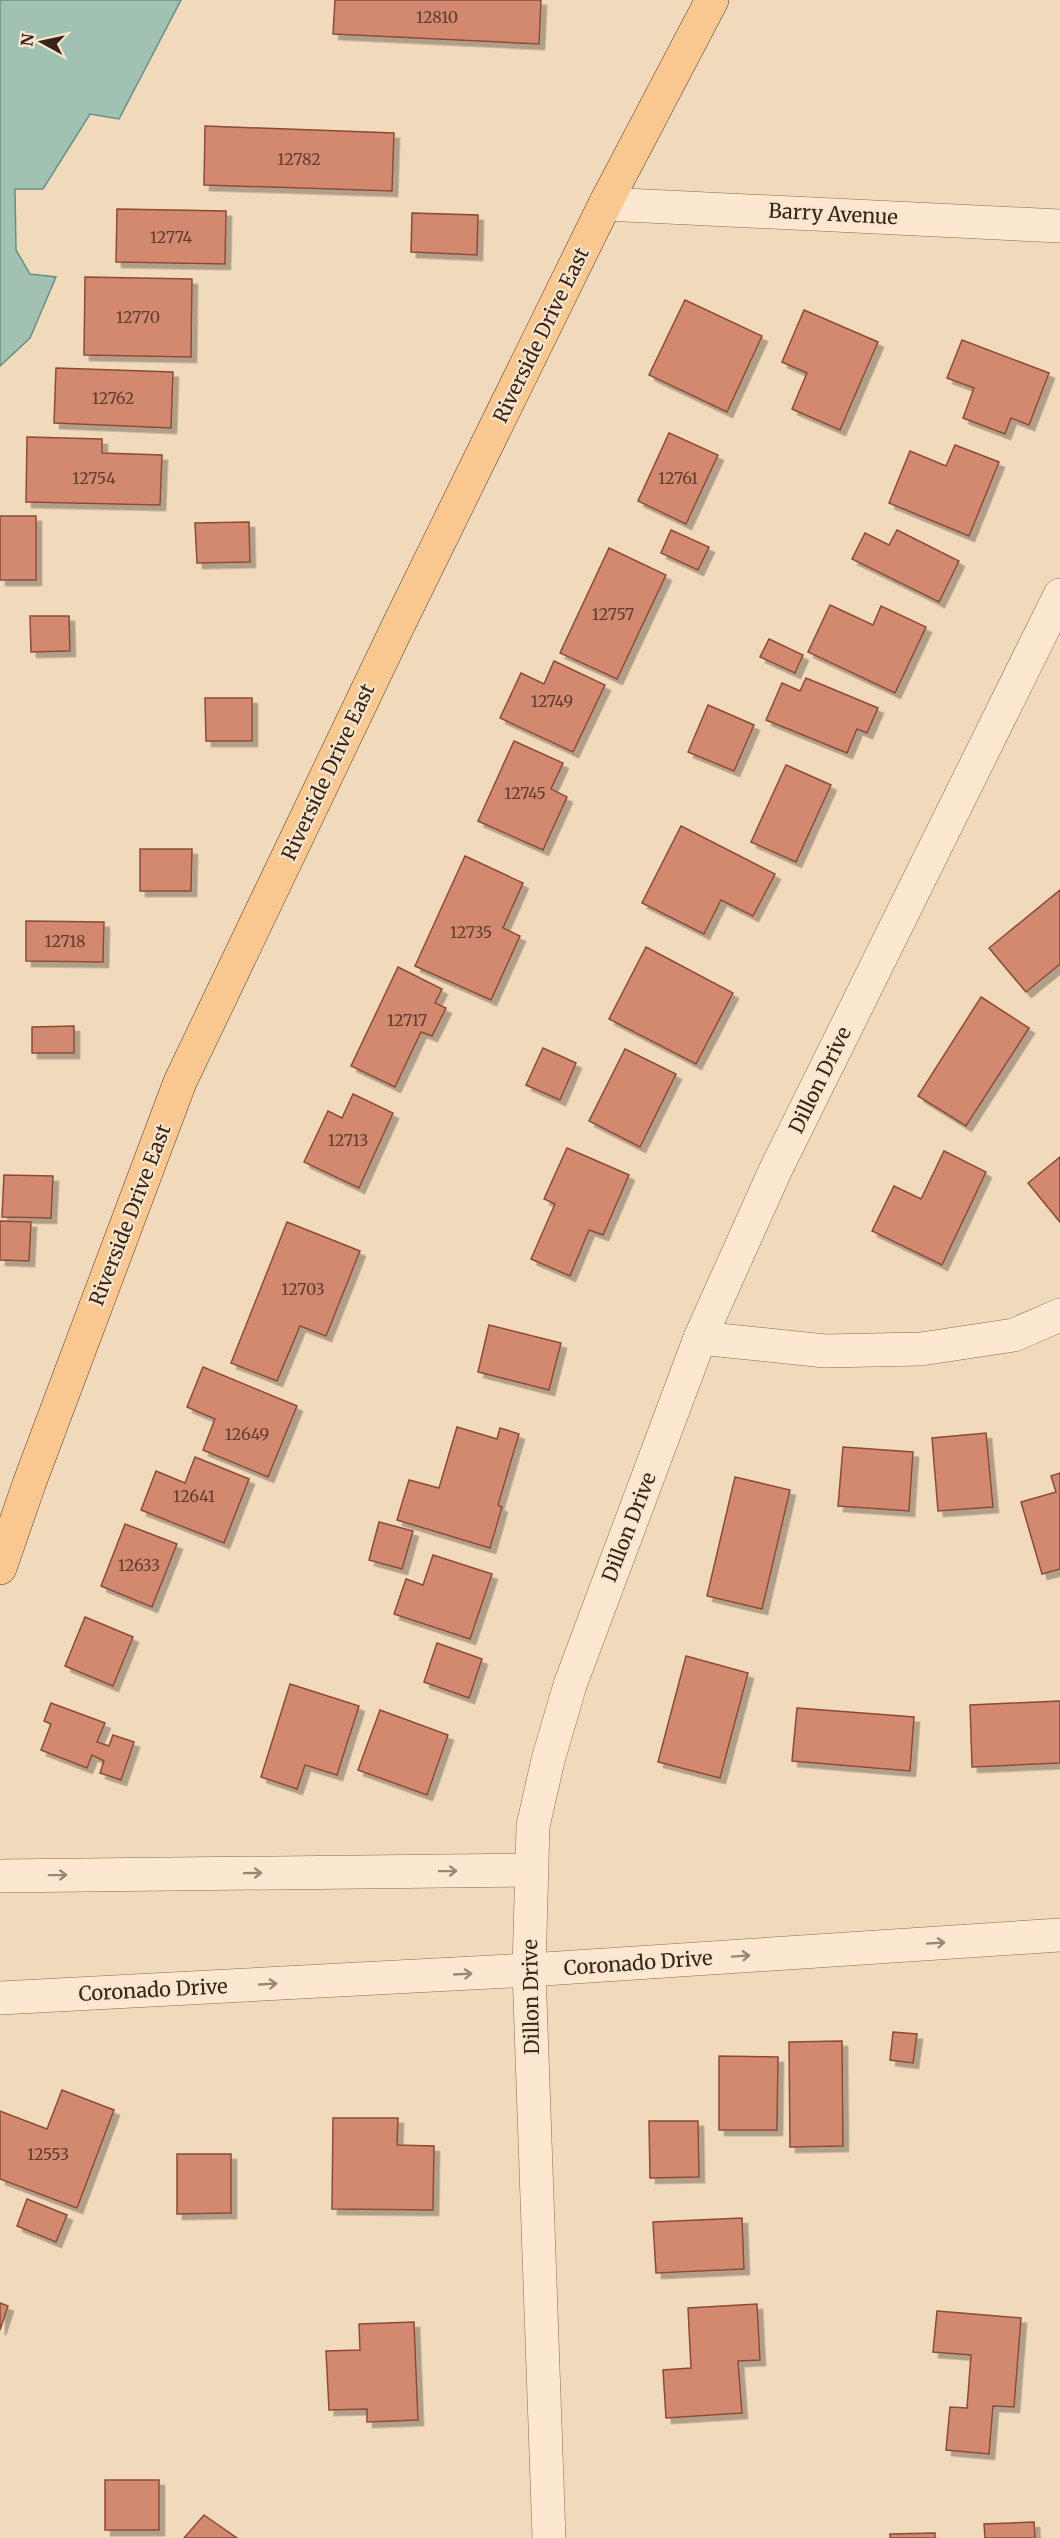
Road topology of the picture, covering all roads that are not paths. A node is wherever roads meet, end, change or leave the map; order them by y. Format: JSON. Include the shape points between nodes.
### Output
{"nodes":[{"id":1,"x":712,"y":0,"type":"edge"},
{"id":2,"x":605,"y":204,"type":"junction"},
{"id":3,"x":1060,"y":226,"type":"edge"},
{"id":4,"x":1060,"y":596,"type":"edge"},
{"id":5,"x":1060,"y":1316,"type":"edge"},
{"id":6,"x":700,"y":1338,"type":"junction"},
{"id":7,"x":0,"y":1568,"type":"edge"},
{"id":8,"x":531,"y":1870,"type":"junction"},
{"id":9,"x":0,"y":1876,"type":"edge"},
{"id":10,"x":1060,"y":1935,"type":"edge"},
{"id":11,"x":529,"y":1970,"type":"junction"},
{"id":12,"x":0,"y":1998,"type":"edge"},
{"id":13,"x":549,"y":2538,"type":"edge"}],
"edges":[{"from":1,"to":2,"type":"main road","name":"Riverside Drive East"},
{"from":2,"to":3,"type":"street","name":"Barry Avenue"},
{"from":2,"to":7,"type":"main road","name":"Riverside Drive East","via":[[180,1082]]},
{"from":4,"to":6,"type":"street","name":"Dillon Drive","via":[[775,1171]]},
{"from":5,"to":6,"type":"street","via":[[1014,1335],[921,1349],[825,1351]]},
{"from":6,"to":8,"type":"street","name":"Dillon Drive","via":[[570,1685],[533,1826]]},
{"from":9,"to":8,"type":"street","one_way":true},
{"from":8,"to":11,"type":"street","name":"Dillon Drive"},
{"from":11,"to":10,"type":"street","name":"Coronado Drive","one_way":true},
{"from":12,"to":11,"type":"street","name":"Coronado Drive","one_way":true},
{"from":11,"to":13,"type":"street","name":"Dillon Drive"}]}
